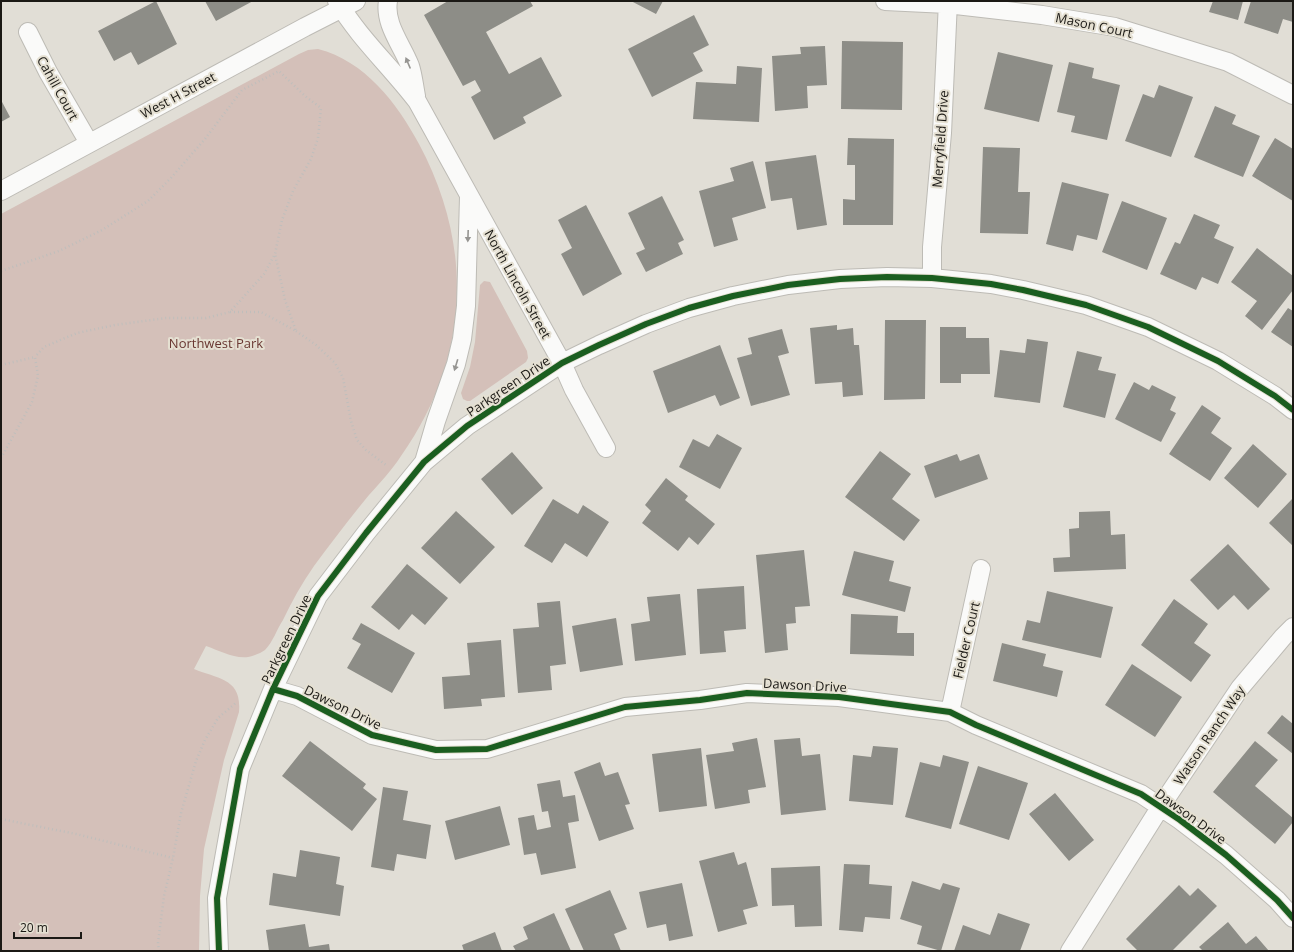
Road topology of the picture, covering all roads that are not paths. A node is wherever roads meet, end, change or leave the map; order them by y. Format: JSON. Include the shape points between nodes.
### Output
{"nodes":[{"id":1,"x":388,"y":1,"type":"edge"},
{"id":2,"x":884,"y":1,"type":"edge"},
{"id":3,"x":948,"y":2,"type":"edge"},
{"id":4,"x":345,"y":4,"type":"edge"},
{"id":5,"x":28,"y":32,"type":"dead end"},
{"id":6,"x":1293,"y":95,"type":"edge"},
{"id":7,"x":417,"y":101,"type":"junction"},
{"id":8,"x":89,"y":143,"type":"junction"},
{"id":9,"x":1,"y":191,"type":"edge"},
{"id":10,"x":469,"y":196,"type":"junction"},
{"id":11,"x":932,"y":278,"type":"junction"},
{"id":12,"x":562,"y":363,"type":"junction"},
{"id":13,"x":1293,"y":410,"type":"edge"},
{"id":14,"x":606,"y":448,"type":"dead end"},
{"id":15,"x":424,"y":462,"type":"junction"},
{"id":16,"x":982,"y":569,"type":"dead end"},
{"id":17,"x":1293,"y":627,"type":"edge"},
{"id":18,"x":273,"y":689,"type":"junction"},
{"id":19,"x":950,"y":712,"type":"junction"},
{"id":20,"x":1161,"y":806,"type":"junction"},
{"id":21,"x":1293,"y":918,"type":"edge"},
{"id":22,"x":219,"y":951,"type":"edge"},
{"id":23,"x":1070,"y":951,"type":"edge"}],
"edges":[{"from":7,"to":1,"type":"street","one_way":true,"via":[[410,66],[389,18]]},
{"from":2,"to":3,"type":"street","name":"Mason Court"},
{"from":3,"to":6,"type":"street","name":"Mason Court","via":[[1115,27],[1228,62]]},
{"from":3,"to":11,"type":"street","name":"Merryfield Drive"},
{"from":4,"to":7,"type":"street","name":"North Lincoln Street","via":[[360,34]]},
{"from":4,"to":8,"type":"street","name":"West H Street"},
{"from":5,"to":8,"type":"street","name":"Cahill Court"},
{"from":7,"to":10,"type":"street","name":"North Lincoln Street"},
{"from":8,"to":9,"type":"street","name":"West H Street"},
{"from":10,"to":12,"type":"street","name":"North Lincoln Street"},
{"from":10,"to":15,"type":"street","one_way":true,"via":[[466,306],[462,339]]},
{"from":11,"to":12,"type":"street","via":[[840,279],[788,285],[733,296],[689,308],[646,324]]},
{"from":11,"to":13,"type":"street","via":[[1023,290],[1086,305],[1148,327],[1218,361]]},
{"from":12,"to":14,"type":"street","name":"North Lincoln Street"},
{"from":12,"to":15,"type":"street","name":"Parkgreen Drive","via":[[467,426]]},
{"from":15,"to":18,"type":"street","name":"Parkgreen Drive","via":[[318,596]]},
{"from":16,"to":19,"type":"street","name":"Fielder Court"},
{"from":17,"to":20,"type":"street","name":"Watson Ranch Way","via":[[1240,688]]},
{"from":18,"to":19,"type":"street","name":"Dawson Drive","via":[[297,696],[372,735],[436,750],[487,748],[625,708],[747,693],[839,697]]},
{"from":18,"to":22,"type":"street","name":"Parkgreen Drive","via":[[240,769],[217,898]]},
{"from":19,"to":20,"type":"street","name":"Dawson Drive","via":[[1141,794]]},
{"from":20,"to":21,"type":"street","name":"Dawson Drive","via":[[1226,855],[1277,900]]},
{"from":20,"to":23,"type":"street","name":"Watson Ranch Way"}]}
